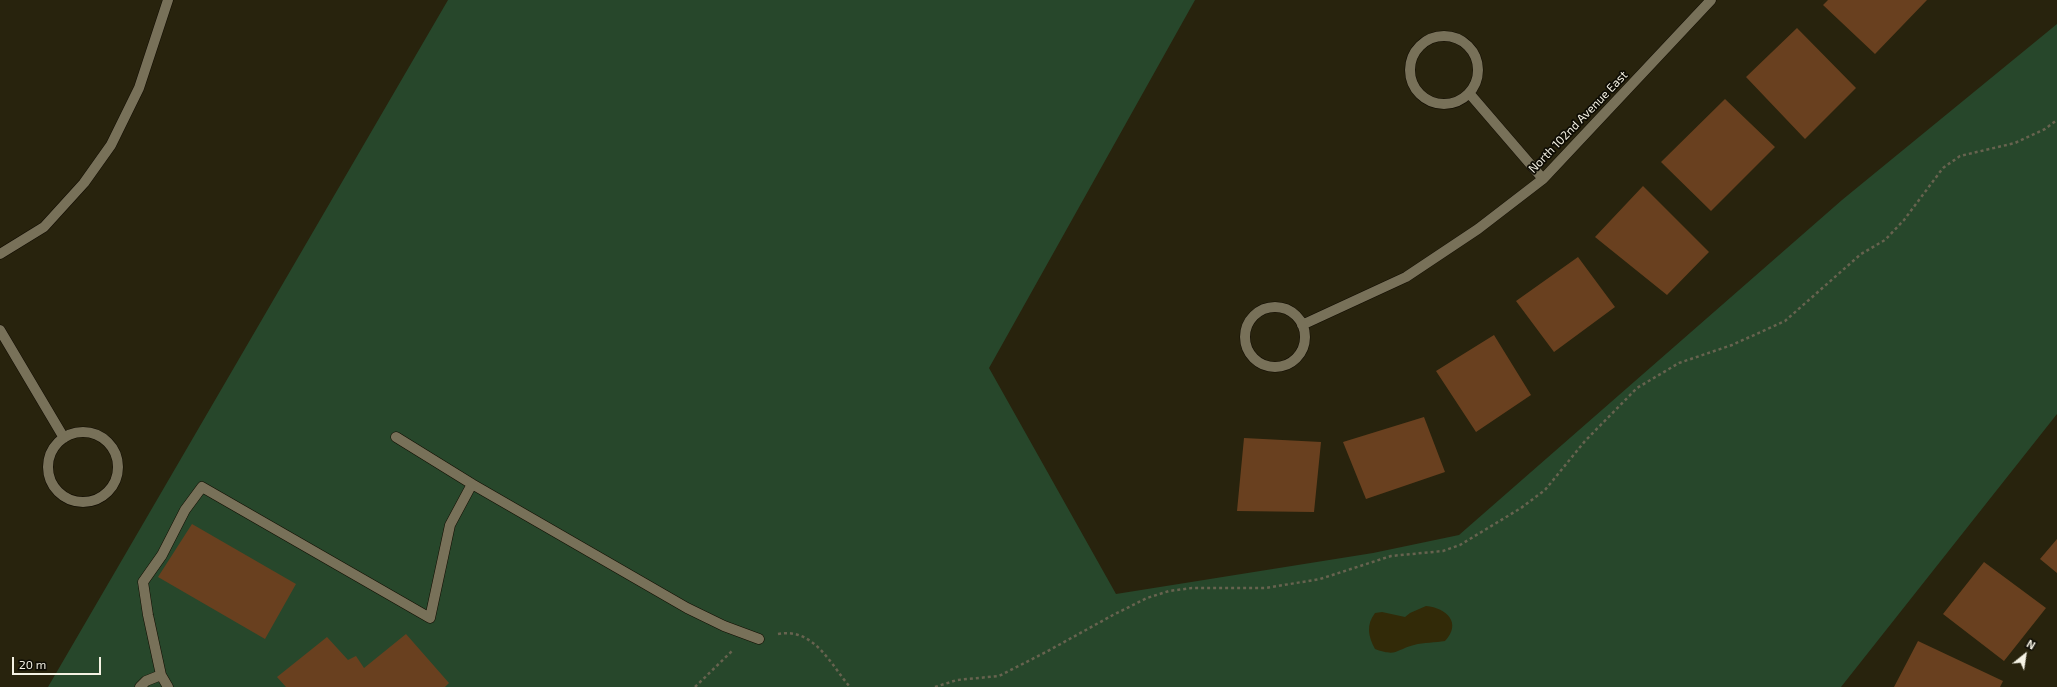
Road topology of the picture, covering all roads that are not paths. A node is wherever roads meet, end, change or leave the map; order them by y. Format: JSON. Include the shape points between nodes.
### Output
{"nodes":[{"id":1,"x":168,"y":0,"type":"edge"},
{"id":2,"x":1711,"y":0,"type":"edge"},
{"id":3,"x":1469,"y":93,"type":"junction"},
{"id":4,"x":1544,"y":179,"type":"junction"},
{"id":5,"x":0,"y":254,"type":"edge"},
{"id":6,"x":1302,"y":325,"type":"junction"},
{"id":7,"x":0,"y":330,"type":"edge"},
{"id":8,"x":396,"y":437,"type":"dead end"},
{"id":9,"x":64,"y":438,"type":"junction"},
{"id":10,"x":472,"y":484,"type":"junction"},
{"id":11,"x":759,"y":639,"type":"dead end"},
{"id":12,"x":161,"y":675,"type":"junction"},
{"id":13,"x":140,"y":687,"type":"edge"},
{"id":14,"x":168,"y":687,"type":"edge"}],
"edges":[{"from":1,"to":5,"type":"street","via":[[139,88],[111,145],[84,183],[44,227]]},
{"from":2,"to":4,"type":"street","name":"North 102nd Avenue East"},
{"from":3,"to":3,"type":"street","via":[[1476,81],[1478,69],[1477,60],[1468,46],[1457,38],[1444,35],[1432,38],[1418,47],[1411,58],[1409,71],[1412,84],[1419,94],[1434,103],[1447,104]]},
{"from":3,"to":4,"type":"street"},
{"from":4,"to":6,"type":"street","name":"North 102nd Avenue East","via":[[1478,229],[1406,277]]},
{"from":6,"to":6,"type":"street","via":[[1290,311],[1275,307],[1264,308],[1254,315],[1246,327],[1244,342],[1251,356],[1263,365],[1285,365],[1297,357],[1303,347],[1305,336]]},
{"from":7,"to":9,"type":"street"},
{"from":8,"to":10,"type":"street"},
{"from":9,"to":9,"type":"street","via":[[52,451],[48,463],[53,486],[73,501],[96,500],[107,493],[118,472],[112,448],[104,439],[93,434],[82,432]]},
{"from":10,"to":11,"type":"street","via":[[687,608]]},
{"from":10,"to":12,"type":"street","via":[[450,525],[430,618],[202,487],[185,510],[162,554],[143,582]]},
{"from":12,"to":13,"type":"street","via":[[146,681]]},
{"from":12,"to":14,"type":"street"}]}
